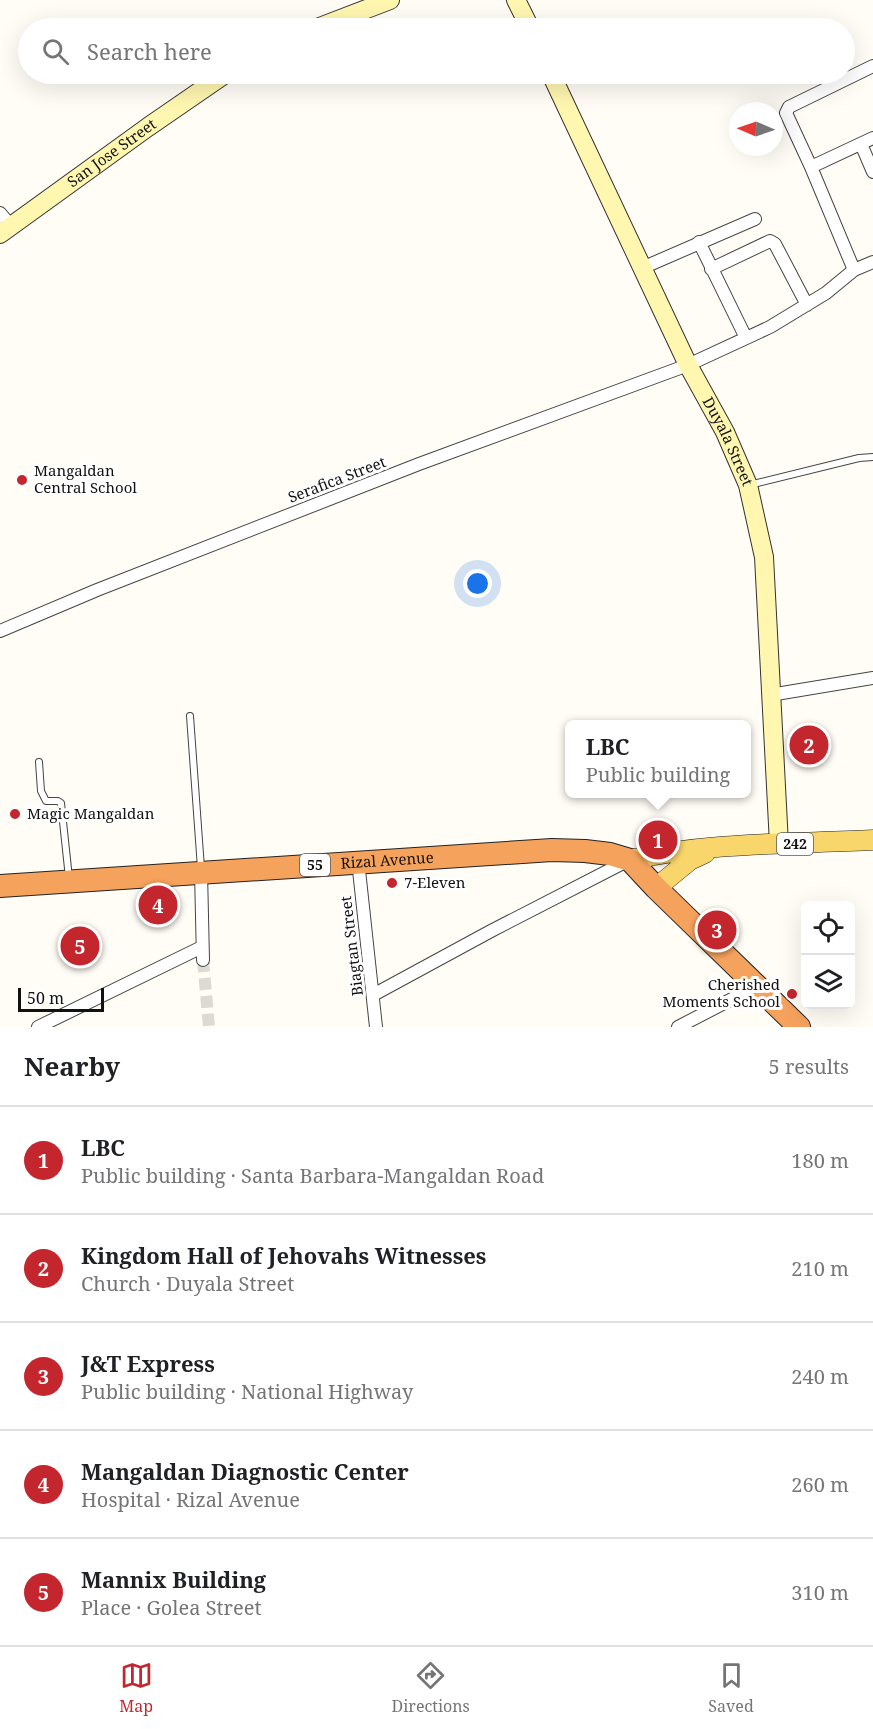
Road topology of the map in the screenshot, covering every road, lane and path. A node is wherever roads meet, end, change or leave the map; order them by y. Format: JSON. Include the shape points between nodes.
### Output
{"nodes":[{"id":1,"x":390,"y":0,"type":"edge"},
{"id":2,"x":516,"y":0,"type":"edge"},
{"id":3,"x":343,"y":18,"type":"edge"},
{"id":4,"x":525,"y":18,"type":"edge"},
{"id":5,"x":873,"y":66,"type":"edge"},
{"id":6,"x":855,"y":75,"type":"edge"},
{"id":7,"x":210,"y":84,"type":"edge"},
{"id":8,"x":556,"y":84,"type":"edge"},
{"id":9,"x":837,"y":84,"type":"edge"},
{"id":10,"x":873,"y":138,"type":"edge"},
{"id":11,"x":861,"y":144,"type":"junction"},
{"id":12,"x":811,"y":166,"type":"junction"},
{"id":13,"x":873,"y":172,"type":"edge"},
{"id":14,"x":755,"y":219,"type":"dead end"},
{"id":15,"x":4,"y":224,"type":"edge"},
{"id":16,"x":699,"y":242,"type":"junction"},
{"id":17,"x":873,"y":262,"type":"edge"},
{"id":18,"x":642,"y":268,"type":"junction"},
{"id":19,"x":711,"y":268,"type":"junction"},
{"id":20,"x":854,"y":270,"type":"junction"},
{"id":21,"x":807,"y":305,"type":"junction"},
{"id":22,"x":746,"y":338,"type":"junction"},
{"id":23,"x":688,"y":365,"type":"junction"},
{"id":24,"x":873,"y":457,"type":"edge"},
{"id":25,"x":748,"y":485,"type":"junction"},
{"id":26,"x":0,"y":631,"type":"edge"},
{"id":27,"x":873,"y":678,"type":"edge"},
{"id":28,"x":770,"y":695,"type":"junction"},
{"id":29,"x":190,"y":716,"type":"dead end"},
{"id":30,"x":39,"y":762,"type":"dead end"},
{"id":31,"x":873,"y":840,"type":"edge"},
{"id":32,"x":779,"y":844,"type":"junction"},
{"id":33,"x":717,"y":847,"type":"junction"},
{"id":34,"x":630,"y":860,"type":"junction"},
{"id":35,"x":357,"y":861,"type":"junction"},
{"id":36,"x":201,"y":872,"type":"junction"},
{"id":37,"x":70,"y":882,"type":"junction"},
{"id":38,"x":0,"y":886,"type":"edge"},
{"id":39,"x":656,"y":888,"type":"junction"},
{"id":40,"x":202,"y":947,"type":"junction"},
{"id":41,"x":203,"y":960,"type":"tunnel mouth"},
{"id":42,"x":757,"y":986,"type":"junction"},
{"id":43,"x":373,"y":995,"type":"junction"},
{"id":44,"x":38,"y":1027,"type":"edge"},
{"id":45,"x":376,"y":1027,"type":"edge"},
{"id":46,"x":678,"y":1027,"type":"edge"},
{"id":47,"x":799,"y":1027,"type":"edge"}],
"edges":[{"from":1,"to":3,"type":"street"},
{"from":2,"to":4,"type":"street"},
{"from":5,"to":6,"type":"street"},
{"from":7,"to":15,"type":"street","name":"San Jose Street"},
{"from":8,"to":18,"type":"street","name":"Duyala Street"},
{"from":9,"to":12,"type":"street","via":[[786,110]]},
{"from":10,"to":11,"type":"street"},
{"from":11,"to":12,"type":"street"},
{"from":11,"to":13,"type":"street"},
{"from":12,"to":20,"type":"street"},
{"from":14,"to":16,"type":"street"},
{"from":16,"to":18,"type":"street"},
{"from":16,"to":19,"type":"street"},
{"from":17,"to":20,"type":"street","name":"Serafica Street"},
{"from":18,"to":23,"type":"street","name":"Duyala Street"},
{"from":19,"to":21,"type":"street","via":[[770,241]]},
{"from":19,"to":22,"type":"street"},
{"from":20,"to":21,"type":"street","name":"Serafica Street"},
{"from":21,"to":22,"type":"street","name":"Serafica Street"},
{"from":22,"to":23,"type":"street","name":"Serafica Street"},
{"from":23,"to":25,"type":"street","name":"Duyala Street"},
{"from":23,"to":26,"type":"street","name":"Serafica Street","via":[[419,464]]},
{"from":24,"to":25,"type":"lane"},
{"from":25,"to":28,"type":"street","name":"Duyala Street","via":[[764,557]]},
{"from":27,"to":28,"type":"street"},
{"from":28,"to":32,"type":"street","name":"Duyala Street"},
{"from":29,"to":36,"type":"lane"},
{"from":30,"to":37,"type":"lane","via":[[41,791],[46,801],[61,803]]},
{"from":31,"to":32,"type":"main road","number":"242"},
{"from":32,"to":33,"type":"main road","number":"242"},
{"from":33,"to":34,"type":"main road","number":"242"},
{"from":33,"to":39,"type":"main road","number":"242","via":[[690,860]]},
{"from":34,"to":35,"type":"highway","name":"Rizal Avenue","number":"55","via":[[610,854],[552,850]]},
{"from":34,"to":39,"type":"highway"},
{"from":34,"to":43,"type":"street"},
{"from":35,"to":36,"type":"highway","name":"Rizal Avenue","number":"55"},
{"from":35,"to":43,"type":"street","name":"Biagtan Street"},
{"from":36,"to":37,"type":"highway","name":"Rizal Avenue","number":"55"},
{"from":36,"to":40,"type":"street"},
{"from":37,"to":38,"type":"highway","name":"Rizal Avenue","number":"55"},
{"from":39,"to":42,"type":"highway"},
{"from":40,"to":41,"type":"street"},
{"from":40,"to":44,"type":"street"},
{"from":42,"to":46,"type":"street"},
{"from":42,"to":47,"type":"highway"},
{"from":43,"to":45,"type":"street","name":"Biagtan Street"}]}
